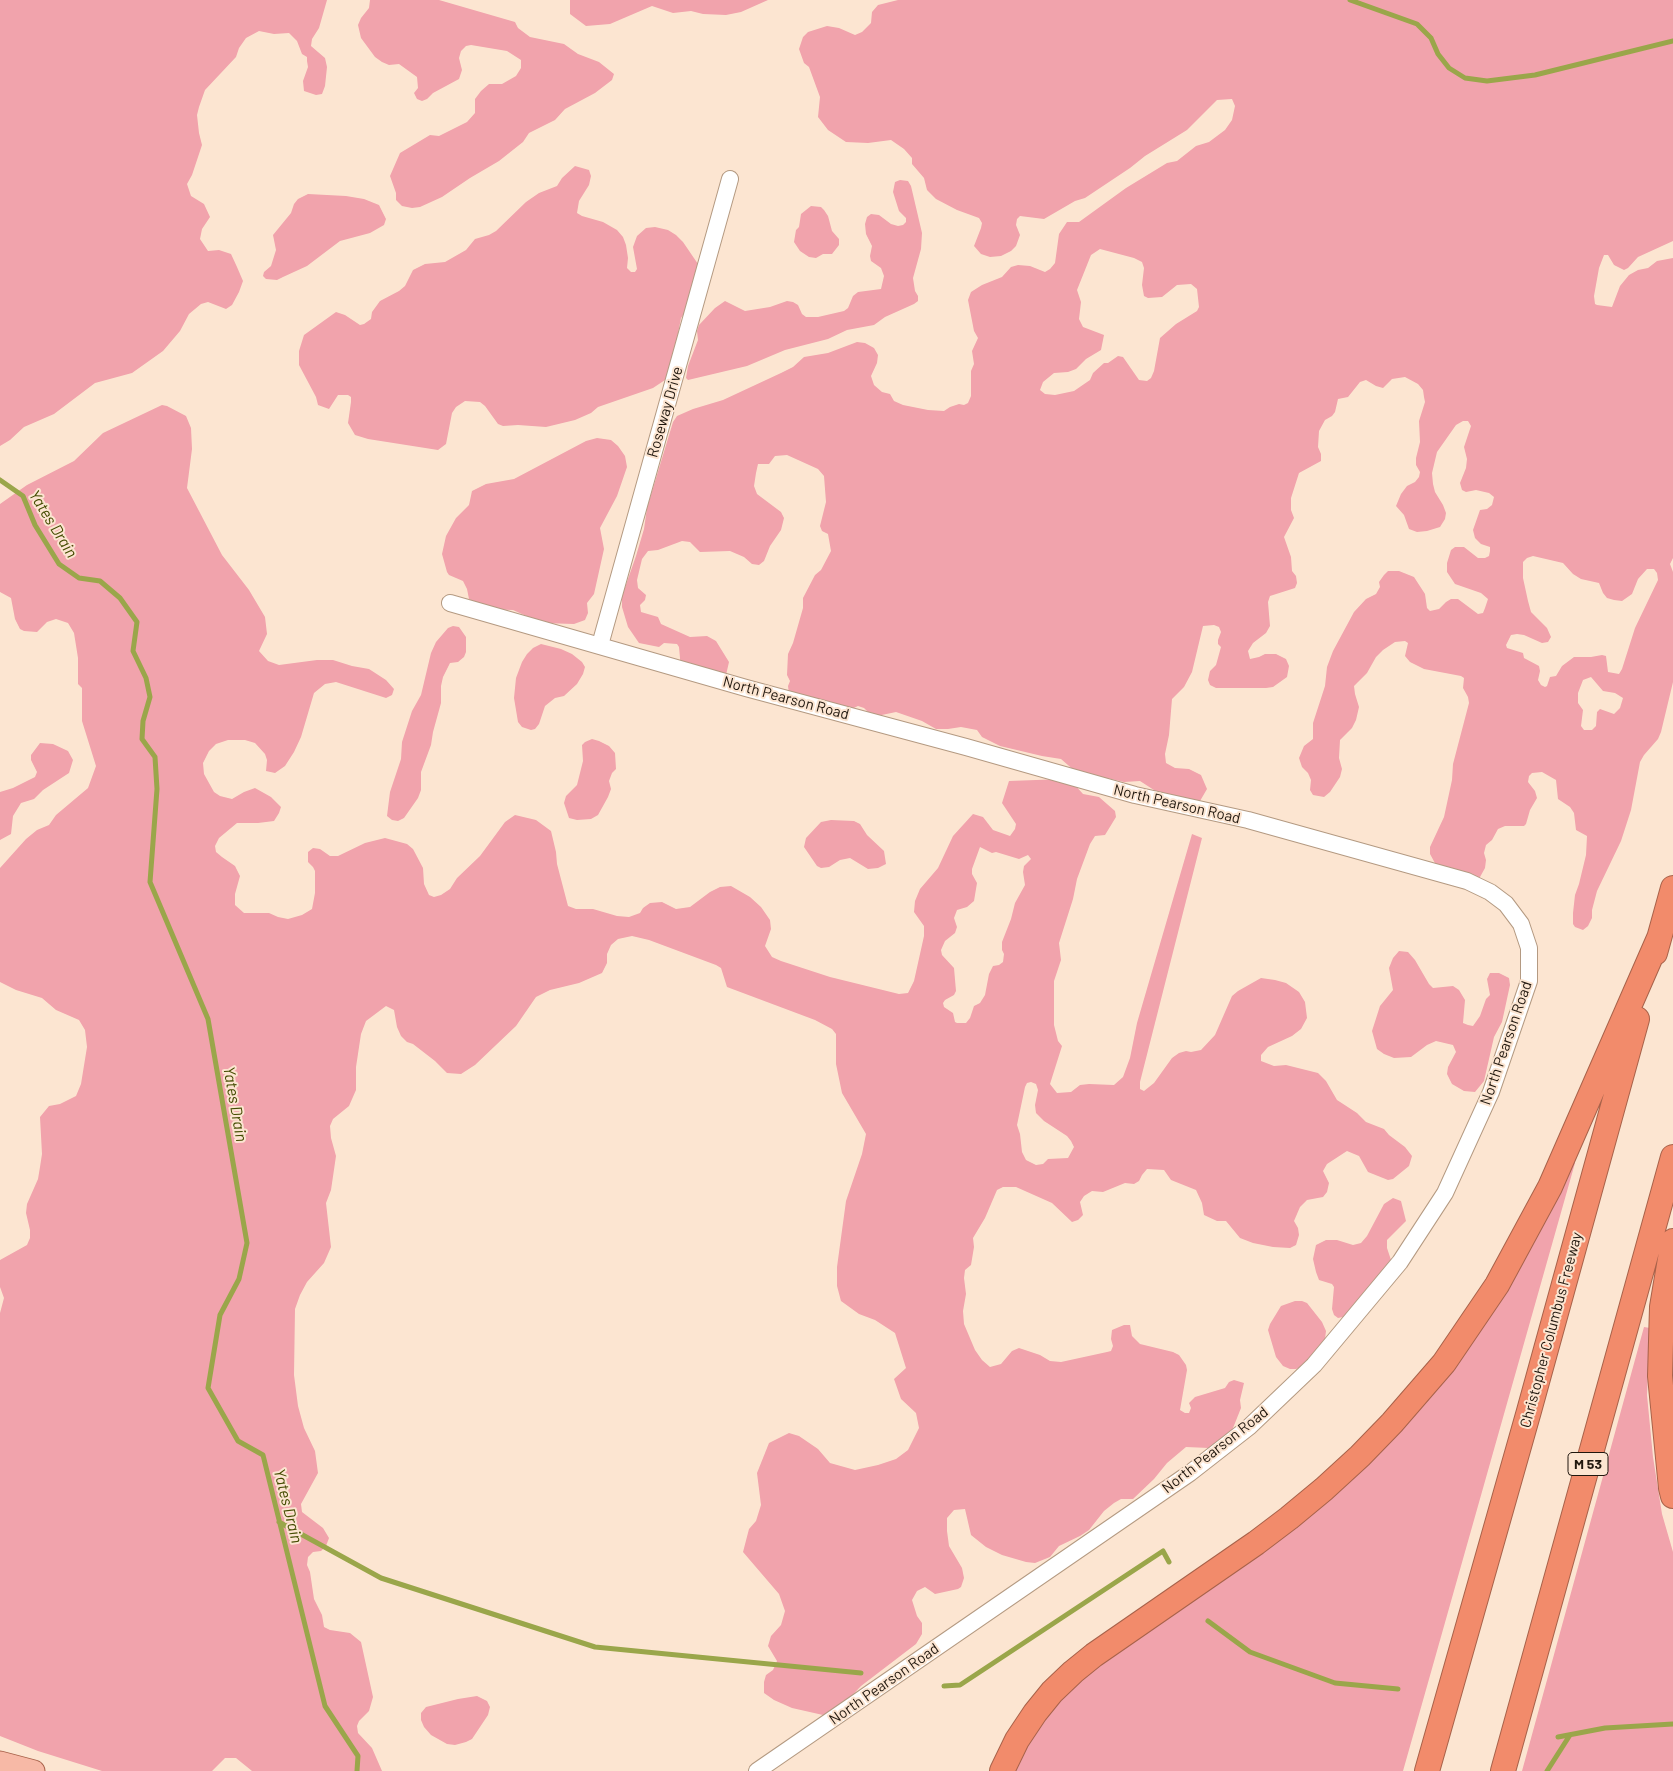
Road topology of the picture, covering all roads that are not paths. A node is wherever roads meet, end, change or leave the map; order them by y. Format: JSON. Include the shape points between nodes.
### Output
{"nodes":[{"id":1,"x":730,"y":179,"type":"dead end"},
{"id":2,"x":450,"y":603,"type":"dead end"},
{"id":3,"x":600,"y":645,"type":"junction"},
{"id":4,"x":1673,"y":888,"type":"edge"},
{"id":5,"x":1659,"y":938,"type":"junction"},
{"id":6,"x":1673,"y":1156,"type":"edge"},
{"id":7,"x":1673,"y":1241,"type":"edge"},
{"id":8,"x":1673,"y":1496,"type":"edge"},
{"id":9,"x":0,"y":1762,"type":"edge"},
{"id":10,"x":34,"y":1771,"type":"edge"},
{"id":11,"x":757,"y":1771,"type":"edge"},
{"id":12,"x":1002,"y":1771,"type":"edge"},
{"id":13,"x":1427,"y":1771,"type":"edge"},
{"id":14,"x":1503,"y":1771,"type":"edge"}],
"edges":[{"from":1,"to":3,"type":"street","name":"Roseway Drive"},
{"from":2,"to":3,"type":"street","name":"North Pearson Road"},
{"from":3,"to":11,"type":"street","name":"North Pearson Road","via":[[1134,795],[1248,820],[1467,881],[1506,904],[1521,924],[1529,948],[1526,990],[1490,1092],[1445,1193],[1400,1262],[1314,1365],[1249,1427],[1190,1473]]},
{"from":4,"to":5,"type":"highway","name":"Christopher Columbus Freeway"},
{"from":5,"to":12,"type":"highway","via":[[1550,1187],[1497,1285],[1444,1363],[1385,1430],[1324,1489],[1256,1543],[1073,1672],[1035,1713]]},
{"from":5,"to":13,"type":"highway","name":"Christopher Columbus Freeway"},
{"from":6,"to":14,"type":"highway","number":"M 53"},
{"from":7,"to":8,"type":"highway","via":[[1662,1307],[1660,1376]]},
{"from":9,"to":10,"type":"main road"}]}
